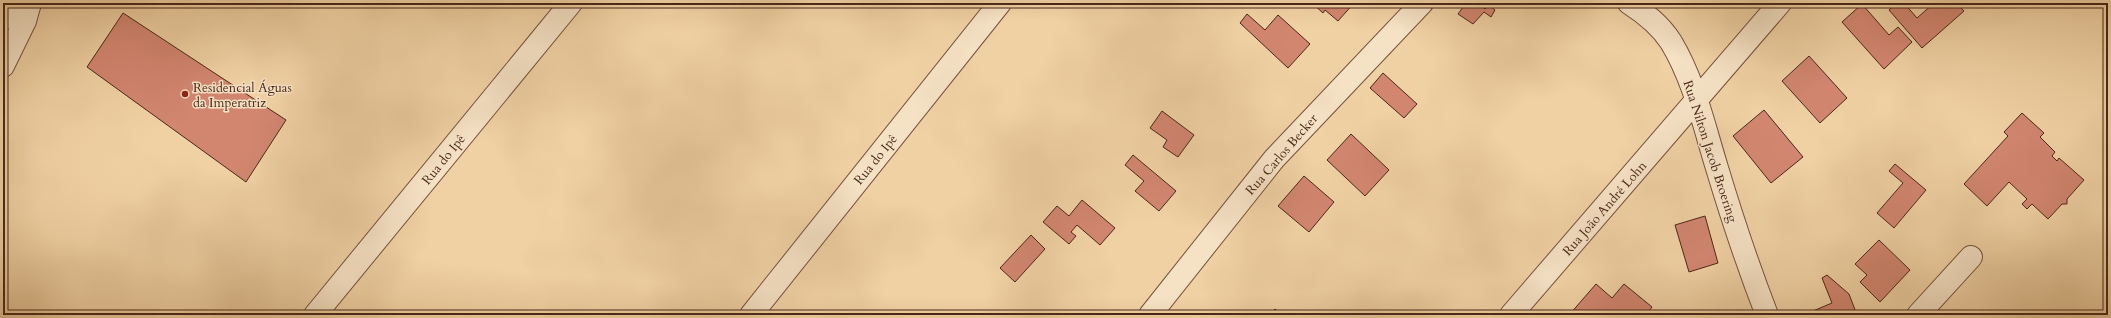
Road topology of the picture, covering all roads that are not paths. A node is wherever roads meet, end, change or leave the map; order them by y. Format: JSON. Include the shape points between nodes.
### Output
{"nodes":[{"id":1,"x":571,"y":3,"type":"edge"},
{"id":2,"x":1000,"y":3,"type":"edge"},
{"id":3,"x":1422,"y":3,"type":"edge"},
{"id":4,"x":1629,"y":3,"type":"edge"},
{"id":5,"x":1780,"y":3,"type":"edge"},
{"id":6,"x":28,"y":12,"type":"edge"},
{"id":7,"x":3,"y":16,"type":"edge"},
{"id":8,"x":3,"y":66,"type":"edge"},
{"id":9,"x":1697,"y":101,"type":"junction"},
{"id":10,"x":1971,"y":257,"type":"dead end"},
{"id":11,"x":315,"y":315,"type":"edge"},
{"id":12,"x":751,"y":315,"type":"edge"},
{"id":13,"x":1150,"y":315,"type":"edge"},
{"id":14,"x":1511,"y":315,"type":"edge"},
{"id":15,"x":1767,"y":315,"type":"edge"},
{"id":16,"x":1918,"y":315,"type":"edge"}],
"edges":[{"from":1,"to":11,"type":"street","name":"Rua do Ipê"},
{"from":2,"to":12,"type":"street","name":"Rua do Ipê"},
{"from":3,"to":13,"type":"street","name":"Rua Carlos Becker","via":[[1274,159]]},
{"from":4,"to":9,"type":"street","name":"Rua Nilton Jacob Broering","via":[[1645,13],[1671,42]]},
{"from":5,"to":9,"type":"street","name":"Rua João André Lohn"},
{"from":6,"to":7,"type":"street"},
{"from":6,"to":8,"type":"street"},
{"from":9,"to":14,"type":"street","name":"Rua João André Lohn"},
{"from":9,"to":15,"type":"street","name":"Rua Nilton Jacob Broering","via":[[1742,250]]},
{"from":10,"to":16,"type":"street"}]}
